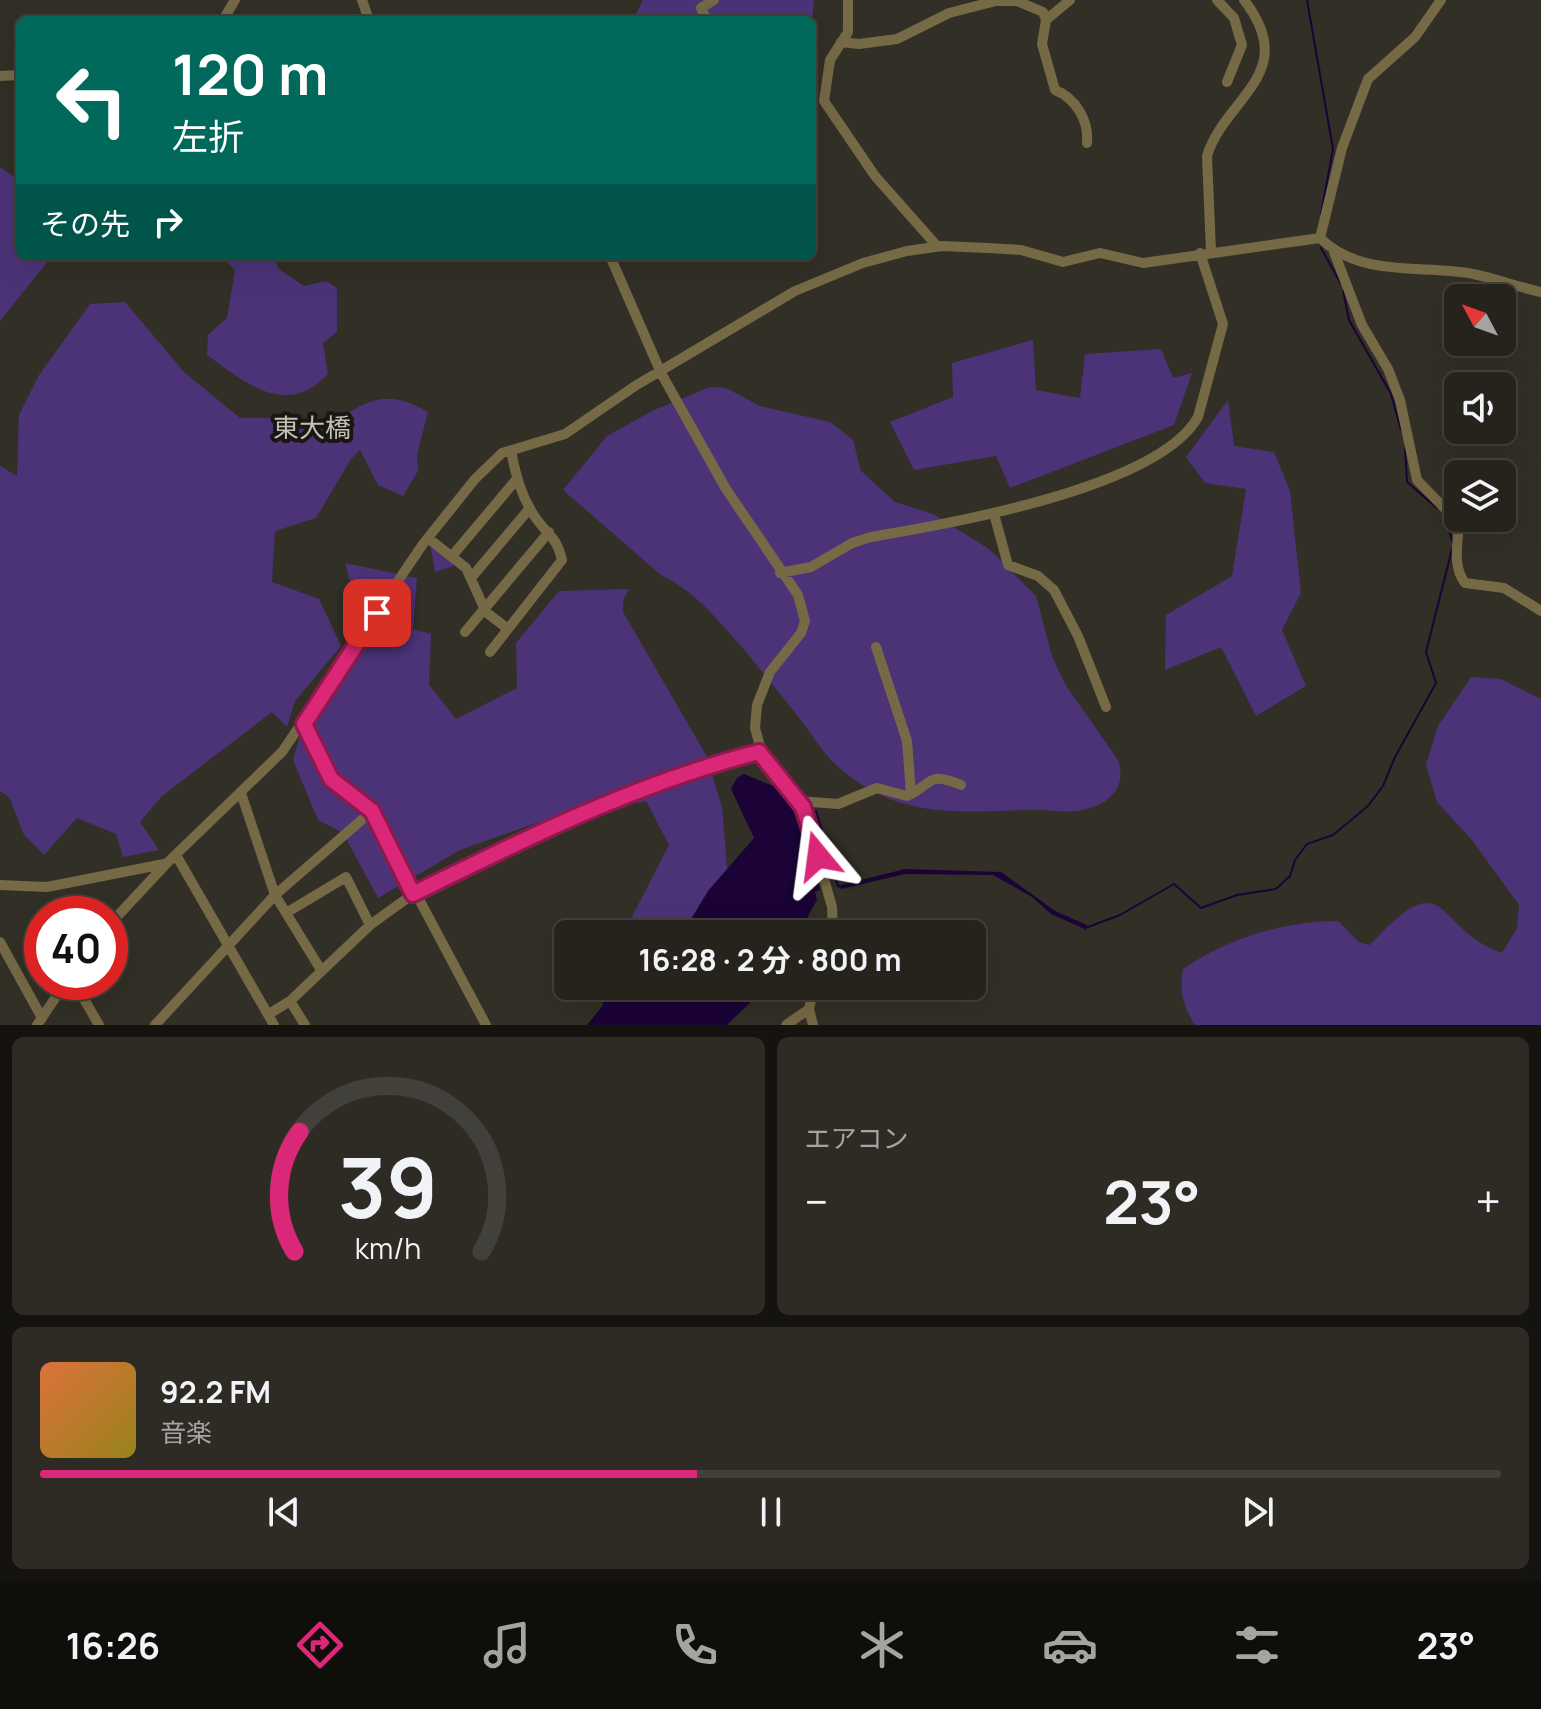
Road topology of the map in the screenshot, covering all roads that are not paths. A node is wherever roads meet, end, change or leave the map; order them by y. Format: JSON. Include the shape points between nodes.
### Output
{"nodes":[{"id":1,"x":714,"y":0,"type":"edge"},
{"id":2,"x":848,"y":0,"type":"edge"},
{"id":3,"x":1070,"y":0,"type":"edge"},
{"id":4,"x":1217,"y":0,"type":"edge"},
{"id":5,"x":1244,"y":0,"type":"edge"},
{"id":6,"x":1441,"y":0,"type":"edge"},
{"id":7,"x":705,"y":16,"type":"edge"},
{"id":8,"x":1046,"y":20,"type":"junction"},
{"id":9,"x":841,"y":42,"type":"junction"},
{"id":10,"x":1227,"y":82,"type":"dead end"},
{"id":11,"x":1087,"y":143,"type":"dead end"},
{"id":12,"x":1320,"y":238,"type":"junction"},
{"id":13,"x":937,"y":246,"type":"junction"},
{"id":14,"x":1334,"y":252,"type":"junction"},
{"id":15,"x":1206,"y":253,"type":"junction"},
{"id":16,"x":612,"y":260,"type":"edge"},
{"id":17,"x":1541,"y":292,"type":"edge"},
{"id":18,"x":661,"y":373,"type":"junction"},
{"id":19,"x":511,"y":451,"type":"junction"},
{"id":20,"x":516,"y":480,"type":"junction"},
{"id":21,"x":530,"y":508,"type":"junction"},
{"id":22,"x":994,"y":514,"type":"junction"},
{"id":23,"x":549,"y":532,"type":"junction"},
{"id":24,"x":428,"y":538,"type":"junction"},
{"id":25,"x":452,"y":556,"type":"junction"},
{"id":26,"x":780,"y":573,"type":"junction"},
{"id":27,"x":471,"y":578,"type":"junction"},
{"id":28,"x":485,"y":608,"type":"junction"},
{"id":29,"x":1541,"y":611,"type":"edge"},
{"id":30,"x":508,"y":629,"type":"junction"},
{"id":31,"x":465,"y":632,"type":"dead end"},
{"id":32,"x":876,"y":647,"type":"dead end"},
{"id":33,"x":490,"y":652,"type":"dead end"},
{"id":34,"x":1106,"y":707,"type":"dead end"},
{"id":35,"x":304,"y":724,"type":"junction"},
{"id":36,"x":759,"y":752,"type":"junction"},
{"id":37,"x":961,"y":785,"type":"dead end"},
{"id":38,"x":241,"y":793,"type":"junction"},
{"id":39,"x":911,"y":794,"type":"junction"},
{"id":40,"x":799,"y":801,"type":"junction"},
{"id":41,"x":372,"y":811,"type":"junction"},
{"id":42,"x":176,"y":855,"type":"junction"},
{"id":43,"x":166,"y":864,"type":"junction"},
{"id":44,"x":0,"y":885,"type":"edge"},
{"id":45,"x":413,"y":894,"type":"junction"},
{"id":46,"x":275,"y":895,"type":"junction"},
{"id":47,"x":128,"y":905,"type":"edge"},
{"id":48,"x":286,"y":913,"type":"junction"},
{"id":49,"x":832,"y":920,"type":"edge"},
{"id":50,"x":370,"y":925,"type":"junction"},
{"id":51,"x":0,"y":942,"type":"edge"},
{"id":52,"x":227,"y":945,"type":"junction"},
{"id":53,"x":321,"y":970,"type":"junction"},
{"id":54,"x":54,"y":1000,"type":"edge"},
{"id":55,"x":84,"y":1000,"type":"edge"},
{"id":56,"x":811,"y":1000,"type":"edge"},
{"id":57,"x":290,"y":1001,"type":"junction"},
{"id":58,"x":809,"y":1009,"type":"junction"},
{"id":59,"x":269,"y":1014,"type":"junction"},
{"id":60,"x":40,"y":1021,"type":"edge"},
{"id":61,"x":99,"y":1025,"type":"edge"},
{"id":62,"x":155,"y":1025,"type":"edge"},
{"id":63,"x":274,"y":1025,"type":"edge"},
{"id":64,"x":305,"y":1025,"type":"edge"},
{"id":65,"x":486,"y":1025,"type":"edge"},
{"id":66,"x":786,"y":1025,"type":"edge"},
{"id":67,"x":801,"y":1025,"type":"edge"},
{"id":68,"x":813,"y":1025,"type":"edge"}],
"edges":[{"from":1,"to":7,"type":"street","via":[[701,8]]},
{"from":2,"to":9,"type":"street","via":[[848,32]]},
{"from":3,"to":8,"type":"street"},
{"from":4,"to":10,"type":"street","via":[[1234,18],[1242,45]]},
{"from":5,"to":15,"type":"street","via":[[1262,33],[1264,56],[1250,89],[1207,156]]},
{"from":6,"to":12,"type":"street","via":[[1415,37],[1368,79],[1342,148]]},
{"from":8,"to":9,"type":"street","via":[[1034,6],[996,1],[936,18],[897,39]]},
{"from":8,"to":11,"type":"street","via":[[1042,44],[1055,90],[1068,95],[1087,123]]},
{"from":9,"to":13,"type":"street","via":[[830,60],[824,101],[875,176]]},
{"from":12,"to":14,"type":"street"},
{"from":12,"to":15,"type":"street"},
{"from":13,"to":15,"type":"street","via":[[1021,250],[1063,262],[1100,253],[1143,263]]},
{"from":13,"to":18,"type":"street","via":[[863,263],[795,291]]},
{"from":14,"to":17,"type":"street","via":[[1380,266],[1470,273]]},
{"from":14,"to":29,"type":"street","via":[[1362,325],[1400,400],[1417,480],[1459,523],[1460,576],[1465,583],[1504,588]]},
{"from":15,"to":22,"type":"street","via":[[1223,324],[1191,430],[1173,445],[1069,493]]},
{"from":16,"to":18,"type":"street"},
{"from":18,"to":19,"type":"street","via":[[565,434]]},
{"from":18,"to":26,"type":"street"},
{"from":19,"to":20,"type":"street"},
{"from":19,"to":24,"type":"street","via":[[475,479]]},
{"from":20,"to":21,"type":"street"},
{"from":20,"to":25,"type":"street"},
{"from":21,"to":23,"type":"street"},
{"from":21,"to":27,"type":"street"},
{"from":22,"to":26,"type":"street","via":[[871,537],[811,567]]},
{"from":22,"to":34,"type":"street","via":[[1008,565],[1038,576],[1054,590]]},
{"from":23,"to":28,"type":"street"},
{"from":23,"to":30,"type":"street","via":[[557,538],[562,560]]},
{"from":24,"to":25,"type":"street"},
{"from":24,"to":35,"type":"street"},
{"from":25,"to":27,"type":"street"},
{"from":26,"to":36,"type":"street","via":[[798,595],[805,621],[770,672],[757,705]]},
{"from":27,"to":28,"type":"street"},
{"from":28,"to":30,"type":"street"},
{"from":28,"to":31,"type":"street"},
{"from":30,"to":33,"type":"street"},
{"from":32,"to":39,"type":"street","via":[[907,741]]},
{"from":35,"to":38,"type":"street"},
{"from":35,"to":41,"type":"street","via":[[331,779]]},
{"from":36,"to":40,"type":"street"},
{"from":36,"to":45,"type":"street","via":[[621,796]]},
{"from":37,"to":39,"type":"street","via":[[928,780]]},
{"from":38,"to":42,"type":"street"},
{"from":38,"to":46,"type":"street"},
{"from":39,"to":40,"type":"street","via":[[877,788],[838,804]]},
{"from":40,"to":49,"type":"street"},
{"from":41,"to":45,"type":"street"},
{"from":41,"to":46,"type":"street"},
{"from":42,"to":43,"type":"street"},
{"from":42,"to":52,"type":"street"},
{"from":43,"to":44,"type":"street","via":[[47,887]]},
{"from":43,"to":47,"type":"street"},
{"from":45,"to":50,"type":"street"},
{"from":45,"to":65,"type":"street"},
{"from":46,"to":48,"type":"street"},
{"from":46,"to":52,"type":"street"},
{"from":48,"to":50,"type":"street","via":[[346,877]]},
{"from":48,"to":53,"type":"street"},
{"from":50,"to":53,"type":"street"},
{"from":51,"to":60,"type":"street"},
{"from":52,"to":59,"type":"street"},
{"from":52,"to":62,"type":"street"},
{"from":53,"to":57,"type":"street"},
{"from":54,"to":60,"type":"street"},
{"from":55,"to":61,"type":"street"},
{"from":56,"to":58,"type":"street"},
{"from":57,"to":59,"type":"street"},
{"from":57,"to":64,"type":"street"},
{"from":58,"to":66,"type":"street"},
{"from":58,"to":67,"type":"street"},
{"from":58,"to":68,"type":"street"},
{"from":59,"to":63,"type":"street"}]}
